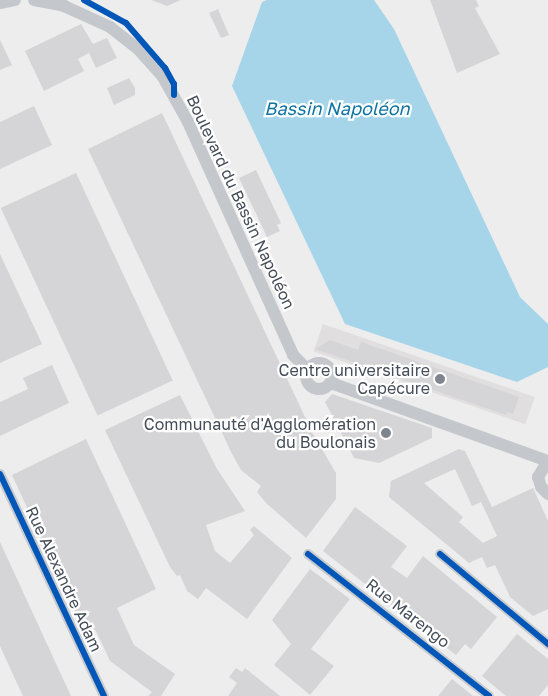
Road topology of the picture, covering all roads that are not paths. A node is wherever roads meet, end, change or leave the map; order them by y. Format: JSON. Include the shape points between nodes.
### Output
{"nodes":[{"id":1,"x":15,"y":0,"type":"edge"},
{"id":2,"x":34,"y":0,"type":"edge"},
{"id":3,"x":0,"y":3,"type":"edge"},
{"id":4,"x":307,"y":369,"type":"junction"},
{"id":5,"x":331,"y":383,"type":"junction"},
{"id":6,"x":525,"y":453,"type":"junction"},
{"id":7,"x":548,"y":461,"type":"edge"},
{"id":8,"x":0,"y":474,"type":"edge"},
{"id":9,"x":538,"y":478,"type":"junction"},
{"id":10,"x":548,"y":494,"type":"edge"},
{"id":11,"x":308,"y":554,"type":"dead end"},
{"id":12,"x":440,"y":554,"type":"dead end"},
{"id":13,"x":548,"y":644,"type":"edge"},
{"id":14,"x":104,"y":696,"type":"edge"},
{"id":15,"x":489,"y":696,"type":"edge"}],
"edges":[{"from":1,"to":3,"type":"main road"},
{"from":2,"to":4,"type":"main road","name":"Boulevard du Bassin Napoléon","via":[[64,6],[105,24],[130,41],[158,71],[188,122],[293,355]]},
{"from":4,"to":5,"type":"main road","via":[[317,363],[326,365],[332,374]]},
{"from":4,"to":5,"type":"main road","via":[[305,379],[311,388],[323,389]]},
{"from":5,"to":6,"type":"main road"},
{"from":6,"to":7,"type":"main road"},
{"from":6,"to":9,"type":"main road"},
{"from":7,"to":9,"type":"main road"},
{"from":8,"to":14,"type":"street","name":"Rue Alexandre Adam"},
{"from":9,"to":10,"type":"main road"},
{"from":11,"to":15,"type":"street","name":"Rue Marengo"},
{"from":12,"to":13,"type":"street"}]}
